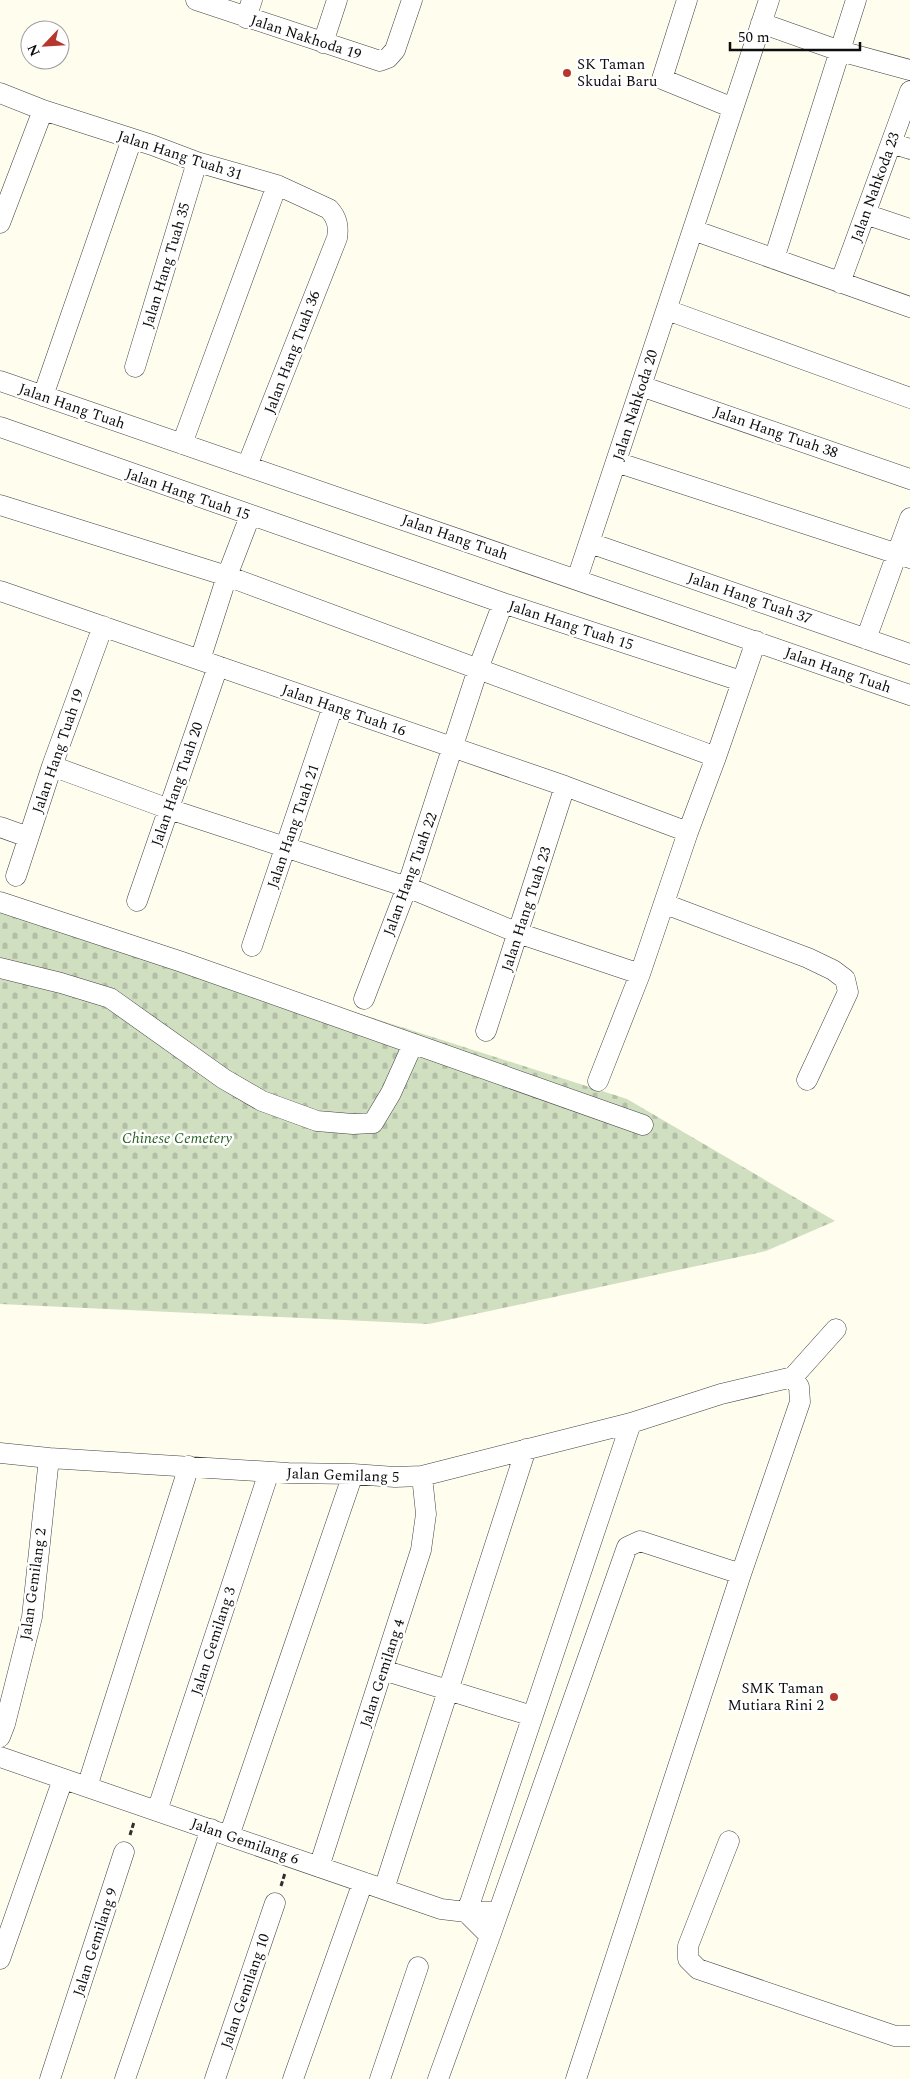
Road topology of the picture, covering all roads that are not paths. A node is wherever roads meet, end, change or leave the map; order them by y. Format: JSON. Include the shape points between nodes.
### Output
{"nodes":[{"id":1,"x":196,"y":0,"type":"edge"},
{"id":2,"x":337,"y":0,"type":"edge"},
{"id":3,"x":412,"y":0,"type":"edge"},
{"id":4,"x":688,"y":0,"type":"edge"},
{"id":5,"x":769,"y":0,"type":"edge"},
{"id":6,"x":856,"y":0,"type":"edge"},
{"id":7,"x":249,"y":9,"type":"edge"},
{"id":8,"x":761,"y":23,"type":"junction"},
{"id":9,"x":323,"y":43,"type":"junction"},
{"id":10,"x":840,"y":51,"type":"junction"},
{"id":11,"x":910,"y":70,"type":"edge"},
{"id":12,"x":910,"y":91,"type":"edge"},
{"id":13,"x":0,"y":93,"type":"edge"},
{"id":14,"x":733,"y":108,"type":"junction"},
{"id":15,"x":43,"y":110,"type":"junction"},
{"id":16,"x":132,"y":138,"type":"junction"},
{"id":17,"x":891,"y":143,"type":"junction"},
{"id":18,"x":910,"y":149,"type":"edge"},
{"id":19,"x":197,"y":162,"type":"junction"},
{"id":20,"x":277,"y":185,"type":"junction"},
{"id":21,"x":865,"y":214,"type":"junction"},
{"id":22,"x":0,"y":223,"type":"edge"},
{"id":23,"x":910,"y":229,"type":"edge"},
{"id":24,"x":693,"y":230,"type":"junction"},
{"id":25,"x":337,"y":238,"type":"joint"},
{"id":26,"x":774,"y":259,"type":"junction"},
{"id":27,"x":840,"y":283,"type":"junction"},
{"id":28,"x":910,"y":307,"type":"edge"},
{"id":29,"x":667,"y":310,"type":"junction"},
{"id":30,"x":135,"y":367,"type":"dead end"},
{"id":31,"x":0,"y":381,"type":"edge"},
{"id":32,"x":641,"y":386,"type":"junction"},
{"id":33,"x":43,"y":396,"type":"junction"},
{"id":34,"x":910,"y":398,"type":"edge"},
{"id":35,"x":2,"y":434,"type":"edge"},
{"id":36,"x":182,"y":444,"type":"junction"},
{"id":37,"x":616,"y":462,"type":"junction"},
{"id":38,"x":247,"y":466,"type":"junction"},
{"id":39,"x":910,"y":479,"type":"edge"},
{"id":40,"x":0,"y":505,"type":"edge"},
{"id":41,"x":250,"y":516,"type":"junction"},
{"id":42,"x":910,"y":518,"type":"edge"},
{"id":43,"x":590,"y":543,"type":"junction"},
{"id":44,"x":903,"y":556,"type":"edge"},
{"id":45,"x":227,"y":576,"type":"junction"},
{"id":46,"x":577,"y":579,"type":"junction"},
{"id":47,"x":0,"y":591,"type":"edge"},
{"id":48,"x":503,"y":603,"type":"junction"},
{"id":49,"x":102,"y":626,"type":"junction"},
{"id":50,"x":866,"y":639,"type":"junction"},
{"id":51,"x":756,"y":641,"type":"junction"},
{"id":52,"x":910,"y":654,"type":"edge"},
{"id":53,"x":209,"y":663,"type":"junction"},
{"id":54,"x":478,"y":669,"type":"junction"},
{"id":55,"x":741,"y":681,"type":"junction"},
{"id":56,"x":910,"y":694,"type":"edge"},
{"id":57,"x":333,"y":706,"type":"junction"},
{"id":58,"x":454,"y":748,"type":"junction"},
{"id":59,"x":716,"y":757,"type":"junction"},
{"id":60,"x":52,"y":766,"type":"junction"},
{"id":61,"x":565,"y":786,"type":"junction"},
{"id":62,"x":169,"y":808,"type":"junction"},
{"id":63,"x":0,"y":828,"type":"edge"},
{"id":64,"x":688,"y":832,"type":"junction"},
{"id":65,"x":28,"y":837,"type":"junction"},
{"id":66,"x":286,"y":847,"type":"junction"},
{"id":67,"x":16,"y":876,"type":"dead end"},
{"id":68,"x":407,"y":886,"type":"junction"},
{"id":69,"x":137,"y":901,"type":"dead end"},
{"id":70,"x":0,"y":902,"type":"edge"},
{"id":71,"x":665,"y":904,"type":"junction"},
{"id":72,"x":518,"y":933,"type":"junction"},
{"id":73,"x":252,"y":946,"type":"dead end"},
{"id":74,"x":0,"y":968,"type":"edge"},
{"id":75,"x":640,"y":974,"type":"junction"},
{"id":76,"x":364,"y":999,"type":"dead end"},
{"id":77,"x":486,"y":1031,"type":"dead end"},
{"id":78,"x":413,"y":1044,"type":"junction"},
{"id":79,"x":807,"y":1080,"type":"dead end"},
{"id":80,"x":598,"y":1081,"type":"dead end"},
{"id":81,"x":644,"y":1125,"type":"dead end"},
{"id":82,"x":836,"y":1329,"type":"dead end"},
{"id":83,"x":793,"y":1377,"type":"junction"},
{"id":84,"x":631,"y":1423,"type":"junction"},
{"id":85,"x":526,"y":1449,"type":"junction"},
{"id":86,"x":0,"y":1453,"type":"edge"},
{"id":87,"x":49,"y":1458,"type":"junction"},
{"id":88,"x":189,"y":1466,"type":"junction"},
{"id":89,"x":269,"y":1472,"type":"junction"},
{"id":90,"x":353,"y":1474,"type":"junction"},
{"id":91,"x":422,"y":1476,"type":"junction"},
{"id":92,"x":741,"y":1574,"type":"junction"},
{"id":93,"x":383,"y":1670,"type":"junction"},
{"id":94,"x":449,"y":1689,"type":"junction"},
{"id":95,"x":532,"y":1716,"type":"junction"},
{"id":96,"x":0,"y":1737,"type":"edge"},
{"id":97,"x":0,"y":1757,"type":"edge"},
{"id":98,"x":63,"y":1779,"type":"junction"},
{"id":99,"x":86,"y":1787,"type":"junction"},
{"id":100,"x":148,"y":1808,"type":"junction"},
{"id":101,"x":220,"y":1833,"type":"junction"},
{"id":102,"x":729,"y":1840,"type":"dead end"},
{"id":103,"x":124,"y":1852,"type":"road end"},
{"id":104,"x":319,"y":1867,"type":"junction"},
{"id":105,"x":364,"y":1882,"type":"junction"},
{"id":106,"x":384,"y":1889,"type":"junction"},
{"id":107,"x":275,"y":1904,"type":"road end"},
{"id":108,"x":466,"y":1912,"type":"junction"},
{"id":109,"x":498,"y":1912,"type":"junction"},
{"id":110,"x":490,"y":1936,"type":"junction"},
{"id":111,"x":0,"y":1959,"type":"edge"},
{"id":112,"x":418,"y":1967,"type":"dead end"},
{"id":113,"x":910,"y":2036,"type":"edge"},
{"id":114,"x":50,"y":2079,"type":"edge"},
{"id":115,"x":124,"y":2079,"type":"edge"},
{"id":116,"x":215,"y":2079,"type":"edge"},
{"id":117,"x":293,"y":2079,"type":"edge"},
{"id":118,"x":380,"y":2079,"type":"edge"},
{"id":119,"x":438,"y":2079,"type":"edge"},
{"id":120,"x":576,"y":2079,"type":"edge"}],
"edges":[{"from":1,"to":7,"type":"street","name":"Jalan Nakhoda 19"},
{"from":2,"to":9,"type":"street"},
{"from":3,"to":9,"type":"street","name":"Jalan Nakhoda 19","via":[[395,50],[388,58],[380,60]]},
{"from":4,"to":14,"type":"street","via":[[662,79]]},
{"from":5,"to":8,"type":"street","name":"Jalan Nahkoda 20"},
{"from":6,"to":10,"type":"street"},
{"from":7,"to":9,"type":"street","name":"Jalan Nakhoda 19"},
{"from":8,"to":10,"type":"street"},
{"from":8,"to":14,"type":"street","name":"Jalan Nahkoda 20"},
{"from":10,"to":11,"type":"street"},
{"from":10,"to":26,"type":"street"},
{"from":12,"to":17,"type":"street","name":"Jalan Nahkoda 23"},
{"from":13,"to":15,"type":"street","name":"Jalan Hang Tuah 31"},
{"from":14,"to":24,"type":"street","name":"Jalan Nahkoda 20"},
{"from":15,"to":16,"type":"street","name":"Jalan Hang Tuah 31"},
{"from":15,"to":22,"type":"street"},
{"from":16,"to":19,"type":"street","name":"Jalan Hang Tuah 31"},
{"from":16,"to":33,"type":"street"},
{"from":17,"to":18,"type":"street"},
{"from":17,"to":21,"type":"street","name":"Jalan Nahkoda 23"},
{"from":19,"to":20,"type":"street","name":"Jalan Hang Tuah 31"},
{"from":19,"to":30,"type":"street","name":"Jalan Hang Tuah 35"},
{"from":20,"to":25,"type":"street","name":"Jalan Hang Tuah 31","via":[[329,209],[339,228]]},
{"from":20,"to":36,"type":"street"},
{"from":21,"to":23,"type":"street"},
{"from":21,"to":27,"type":"street","name":"Jalan Nahkoda 23"},
{"from":24,"to":26,"type":"street"},
{"from":24,"to":29,"type":"street","name":"Jalan Nahkoda 20"},
{"from":25,"to":38,"type":"street","name":"Jalan Hang Tuah 36"},
{"from":26,"to":27,"type":"street"},
{"from":27,"to":28,"type":"street"},
{"from":29,"to":32,"type":"street","name":"Jalan Nahkoda 20"},
{"from":29,"to":34,"type":"street"},
{"from":31,"to":33,"type":"street","name":"Jalan Hang Tuah"},
{"from":32,"to":37,"type":"street","name":"Jalan Nahkoda 20"},
{"from":32,"to":39,"type":"street","name":"Jalan Hang Tuah 38"},
{"from":33,"to":36,"type":"street","name":"Jalan Hang Tuah"},
{"from":35,"to":41,"type":"street","name":"Jalan Hang Tuah 15"},
{"from":36,"to":38,"type":"street","name":"Jalan Hang Tuah"},
{"from":37,"to":43,"type":"street","name":"Jalan Nahkoda 20"},
{"from":37,"to":44,"type":"street"},
{"from":38,"to":46,"type":"street","name":"Jalan Hang Tuah"},
{"from":40,"to":45,"type":"street"},
{"from":41,"to":45,"type":"street","name":"Jalan Hang Tuah 20"},
{"from":41,"to":48,"type":"street","name":"Jalan Hang Tuah 15"},
{"from":42,"to":44,"type":"street"},
{"from":43,"to":46,"type":"street","name":"Jalan Nahkoda 20"},
{"from":43,"to":50,"type":"street","name":"Jalan Hang Tuah 37"},
{"from":44,"to":50,"type":"street"},
{"from":45,"to":53,"type":"street","name":"Jalan Hang Tuah 20"},
{"from":45,"to":54,"type":"street"},
{"from":46,"to":51,"type":"street","name":"Jalan Hang Tuah"},
{"from":47,"to":49,"type":"street","name":"Jalan Hang Tuah 16"},
{"from":48,"to":54,"type":"street","name":"Jalan Hang Tuah 22"},
{"from":48,"to":55,"type":"street","name":"Jalan Hang Tuah 15"},
{"from":49,"to":53,"type":"street","name":"Jalan Hang Tuah 16"},
{"from":49,"to":60,"type":"street","name":"Jalan Hang Tuah 19"},
{"from":50,"to":52,"type":"street","name":"Jalan Hang Tuah 37"},
{"from":51,"to":55,"type":"street"},
{"from":51,"to":56,"type":"street","name":"Jalan Hang Tuah"},
{"from":53,"to":57,"type":"street","name":"Jalan Hang Tuah 16"},
{"from":53,"to":62,"type":"street","name":"Jalan Hang Tuah 20"},
{"from":54,"to":58,"type":"street","name":"Jalan Hang Tuah 22"},
{"from":54,"to":59,"type":"street"},
{"from":55,"to":59,"type":"street"},
{"from":57,"to":58,"type":"street","name":"Jalan Hang Tuah 16"},
{"from":57,"to":66,"type":"street","name":"Jalan Hang Tuah 21"},
{"from":58,"to":61,"type":"street","name":"Jalan Hang Tuah 16"},
{"from":58,"to":68,"type":"street","name":"Jalan Hang Tuah 22"},
{"from":59,"to":64,"type":"street"},
{"from":60,"to":62,"type":"street"},
{"from":60,"to":65,"type":"street","name":"Jalan Hang Tuah 19"},
{"from":61,"to":64,"type":"street","name":"Jalan Hang Tuah 16"},
{"from":61,"to":72,"type":"street","name":"Jalan Hang Tuah 23"},
{"from":62,"to":66,"type":"street"},
{"from":62,"to":69,"type":"street","name":"Jalan Hang Tuah 20"},
{"from":63,"to":65,"type":"street"},
{"from":64,"to":71,"type":"street"},
{"from":65,"to":67,"type":"street","name":"Jalan Hang Tuah 19"},
{"from":66,"to":68,"type":"street"},
{"from":66,"to":73,"type":"street","name":"Jalan Hang Tuah 21"},
{"from":68,"to":72,"type":"street"},
{"from":68,"to":76,"type":"street","name":"Jalan Hang Tuah 22"},
{"from":70,"to":78,"type":"street"},
{"from":71,"to":75,"type":"street"},
{"from":71,"to":79,"type":"street","via":[[808,958],[845,979],[848,992]]},
{"from":72,"to":75,"type":"street"},
{"from":72,"to":77,"type":"street","name":"Jalan Hang Tuah 23"},
{"from":74,"to":78,"type":"street","via":[[110,998],[224,1079],[262,1101],[317,1121],[373,1123],[391,1093]]},
{"from":75,"to":80,"type":"street"},
{"from":78,"to":81,"type":"street"},
{"from":82,"to":83,"type":"street"},
{"from":83,"to":84,"type":"street","name":"Jalan Gemilang 5","via":[[722,1394]]},
{"from":83,"to":92,"type":"street","via":[[799,1387],[800,1402]]},
{"from":84,"to":85,"type":"street","name":"Jalan Gemilang 5"},
{"from":84,"to":95,"type":"street"},
{"from":85,"to":91,"type":"street","name":"Jalan Gemilang 5"},
{"from":85,"to":94,"type":"street"},
{"from":86,"to":87,"type":"street","name":"Jalan Gemilang 5"},
{"from":87,"to":88,"type":"street","name":"Jalan Gemilang 5"},
{"from":87,"to":96,"type":"street","name":"Jalan Gemilang 2","via":[[32,1616]]},
{"from":88,"to":89,"type":"street","name":"Jalan Gemilang 5"},
{"from":88,"to":99,"type":"street"},
{"from":89,"to":90,"type":"street","name":"Jalan Gemilang 5"},
{"from":89,"to":100,"type":"street","name":"Jalan Gemilang 3"},
{"from":90,"to":91,"type":"street","name":"Jalan Gemilang 5","via":[[396,1478]]},
{"from":90,"to":101,"type":"street"},
{"from":91,"to":93,"type":"street","name":"Jalan Gemilang 4","via":[[426,1514],[421,1550]]},
{"from":92,"to":109,"type":"street","via":[[640,1541],[627,1546]]},
{"from":92,"to":120,"type":"street"},
{"from":93,"to":94,"type":"street"},
{"from":93,"to":104,"type":"street","name":"Jalan Gemilang 4"},
{"from":94,"to":95,"type":"street"},
{"from":94,"to":106,"type":"street"},
{"from":95,"to":108,"type":"street"},
{"from":97,"to":98,"type":"street","name":"Jalan Gemilang 6"},
{"from":98,"to":99,"type":"street","name":"Jalan Gemilang 6"},
{"from":98,"to":111,"type":"street"},
{"from":99,"to":100,"type":"street","name":"Jalan Gemilang 6"},
{"from":100,"to":101,"type":"street","name":"Jalan Gemilang 6"},
{"from":101,"to":104,"type":"street","name":"Jalan Gemilang 6"},
{"from":101,"to":115,"type":"street"},
{"from":102,"to":113,"type":"street","via":[[688,1946],[688,1959],[698,1969],[895,2036]]},
{"from":103,"to":114,"type":"street","name":"Jalan Gemilang 9"},
{"from":104,"to":105,"type":"street","name":"Jalan Gemilang 6"},
{"from":105,"to":106,"type":"street","name":"Jalan Gemilang 6"},
{"from":105,"to":117,"type":"street"},
{"from":106,"to":108,"type":"street","name":"Jalan Gemilang 6","via":[[441,1909]]},
{"from":107,"to":116,"type":"street","name":"Jalan Gemilang 10"},
{"from":108,"to":109,"type":"street","name":"Jalan Gemilang 6"},
{"from":108,"to":110,"type":"street"},
{"from":109,"to":110,"type":"street"},
{"from":110,"to":119,"type":"street"},
{"from":112,"to":118,"type":"street"}]}
